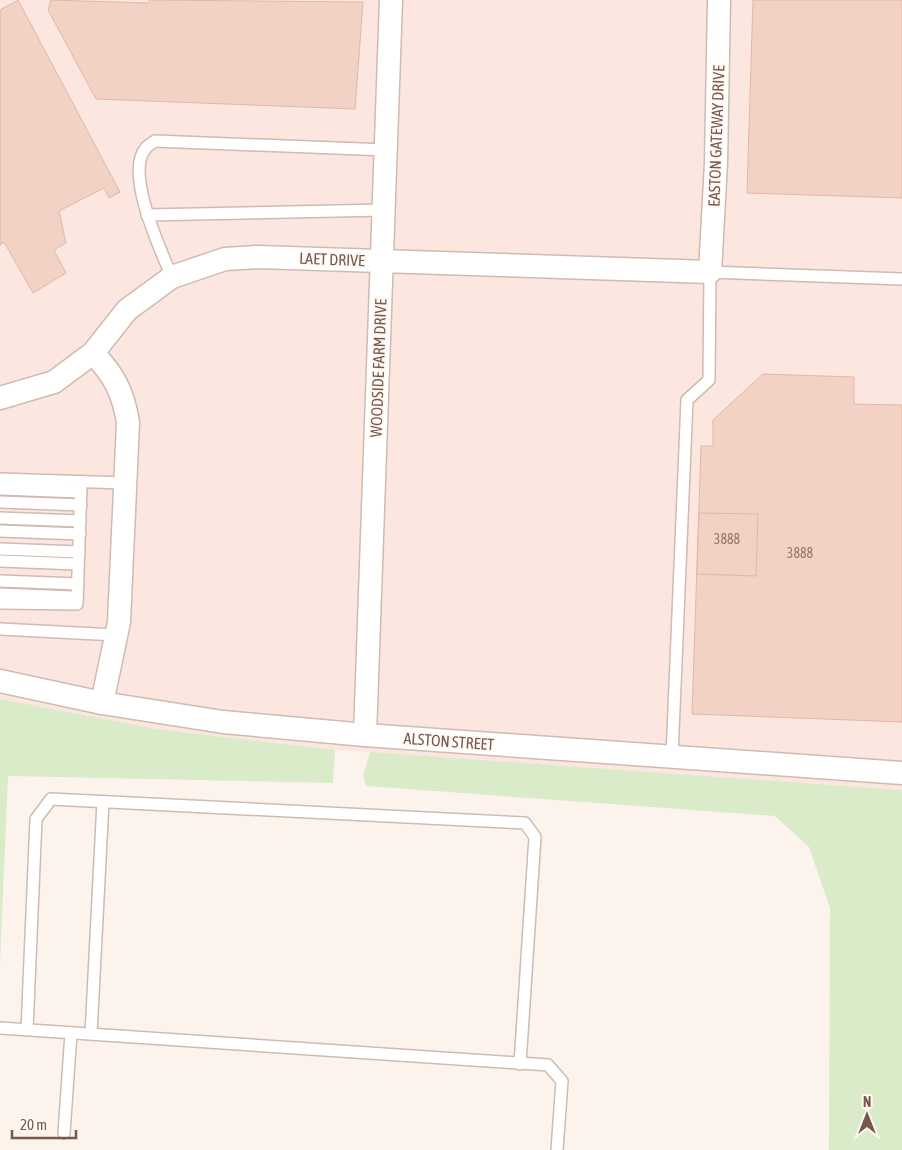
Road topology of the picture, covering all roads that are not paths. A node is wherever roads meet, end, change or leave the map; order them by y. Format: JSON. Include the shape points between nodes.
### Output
{"nodes":[{"id":1,"x":391,"y":0,"type":"edge"},
{"id":2,"x":719,"y":0,"type":"edge"},
{"id":3,"x":386,"y":150,"type":"junction"},
{"id":4,"x":383,"y":210,"type":"junction"},
{"id":5,"x":147,"y":215,"type":"junction"},
{"id":6,"x":382,"y":260,"type":"junction"},
{"id":7,"x":710,"y":272,"type":"junction"},
{"id":8,"x":172,"y":276,"type":"junction"},
{"id":9,"x":902,"y":279,"type":"edge"},
{"id":10,"x":93,"y":353,"type":"junction"},
{"id":11,"x":0,"y":398,"type":"edge"},
{"id":12,"x":0,"y":479,"type":"edge"},
{"id":13,"x":125,"y":483,"type":"junction"},
{"id":14,"x":81,"y":487,"type":"junction"},
{"id":15,"x":0,"y":489,"type":"edge"},
{"id":16,"x":0,"y":502,"type":"edge"},
{"id":17,"x":81,"y":505,"type":"junction"},
{"id":18,"x":0,"y":518,"type":"edge"},
{"id":19,"x":80,"y":521,"type":"junction"},
{"id":20,"x":0,"y":531,"type":"edge"},
{"id":21,"x":80,"y":534,"type":"junction"},
{"id":22,"x":0,"y":549,"type":"edge"},
{"id":23,"x":79,"y":558,"type":"junction"},
{"id":24,"x":0,"y":561,"type":"edge"},
{"id":25,"x":0,"y":581,"type":"edge"},
{"id":26,"x":78,"y":584,"type":"junction"},
{"id":27,"x":0,"y":594,"type":"edge"},
{"id":28,"x":77,"y":597,"type":"junction"},
{"id":29,"x":0,"y":603,"type":"edge"},
{"id":30,"x":0,"y":629,"type":"edge"},
{"id":31,"x":116,"y":635,"type":"junction"},
{"id":32,"x":0,"y":681,"type":"edge"},
{"id":33,"x":102,"y":703,"type":"junction"},
{"id":34,"x":365,"y":735,"type":"junction"},
{"id":35,"x":672,"y":757,"type":"junction"},
{"id":36,"x":902,"y":773,"type":"edge"},
{"id":37,"x":103,"y":802,"type":"junction"},
{"id":38,"x":0,"y":1028,"type":"edge"},
{"id":39,"x":27,"y":1030,"type":"junction"},
{"id":40,"x":71,"y":1033,"type":"junction"},
{"id":41,"x":92,"y":1034,"type":"junction"},
{"id":42,"x":520,"y":1064,"type":"junction"},
{"id":43,"x":64,"y":1133,"type":"dead end"},
{"id":44,"x":557,"y":1150,"type":"edge"}],
"edges":[{"from":1,"to":3,"type":"street","name":"WOODSIDE FARM DRIVE"},
{"from":2,"to":7,"type":"street","name":"EASTON GATEWAY DRIVE"},
{"from":3,"to":4,"type":"street","name":"WOODSIDE FARM DRIVE"},
{"from":3,"to":5,"type":"lane","via":[[156,141],[145,148],[140,172]]},
{"from":4,"to":5,"type":"lane"},
{"from":4,"to":6,"type":"street","name":"WOODSIDE FARM DRIVE"},
{"from":5,"to":8,"type":"lane"},
{"from":6,"to":7,"type":"street","name":"LAET DRIVE"},
{"from":6,"to":8,"type":"street","name":"LAET DRIVE","via":[[225,259]]},
{"from":6,"to":34,"type":"street","name":"WOODSIDE FARM DRIVE"},
{"from":7,"to":9,"type":"lane"},
{"from":7,"to":35,"type":"lane","via":[[709,380],[687,400]]},
{"from":8,"to":10,"type":"street","name":"LAET DRIVE","via":[[127,310]]},
{"from":10,"to":11,"type":"street","name":"LAET DRIVE","via":[[54,382]]},
{"from":10,"to":13,"type":"street","via":[[110,370],[124,400],[128,422]]},
{"from":12,"to":14,"type":"lane"},
{"from":13,"to":14,"type":"lane"},
{"from":13,"to":31,"type":"street"},
{"from":14,"to":15,"type":"lane"},
{"from":14,"to":17,"type":"lane"},
{"from":16,"to":17,"type":"lane"},
{"from":17,"to":19,"type":"lane"},
{"from":18,"to":19,"type":"lane"},
{"from":19,"to":21,"type":"lane"},
{"from":20,"to":21,"type":"lane"},
{"from":21,"to":23,"type":"lane"},
{"from":22,"to":23,"type":"lane"},
{"from":23,"to":24,"type":"lane"},
{"from":23,"to":26,"type":"lane"},
{"from":25,"to":26,"type":"lane"},
{"from":26,"to":28,"type":"lane"},
{"from":27,"to":28,"type":"lane"},
{"from":28,"to":29,"type":"lane","via":[[77,604]]},
{"from":30,"to":31,"type":"lane"},
{"from":31,"to":33,"type":"street"},
{"from":32,"to":33,"type":"street","name":"ALSTON STREET"},
{"from":33,"to":34,"type":"street","name":"ALSTON STREET","via":[[223,722]]},
{"from":34,"to":35,"type":"street","name":"ALSTON STREET"},
{"from":35,"to":36,"type":"street","name":"ALSTON STREET"},
{"from":37,"to":39,"type":"lane","via":[[50,799],[36,820]]},
{"from":37,"to":41,"type":"lane"},
{"from":37,"to":42,"type":"lane","via":[[526,823],[535,837]]},
{"from":38,"to":39,"type":"lane"},
{"from":39,"to":40,"type":"lane"},
{"from":40,"to":41,"type":"lane"},
{"from":40,"to":43,"type":"lane"},
{"from":41,"to":42,"type":"lane"},
{"from":42,"to":44,"type":"lane","via":[[548,1065],[562,1081]]}]}
